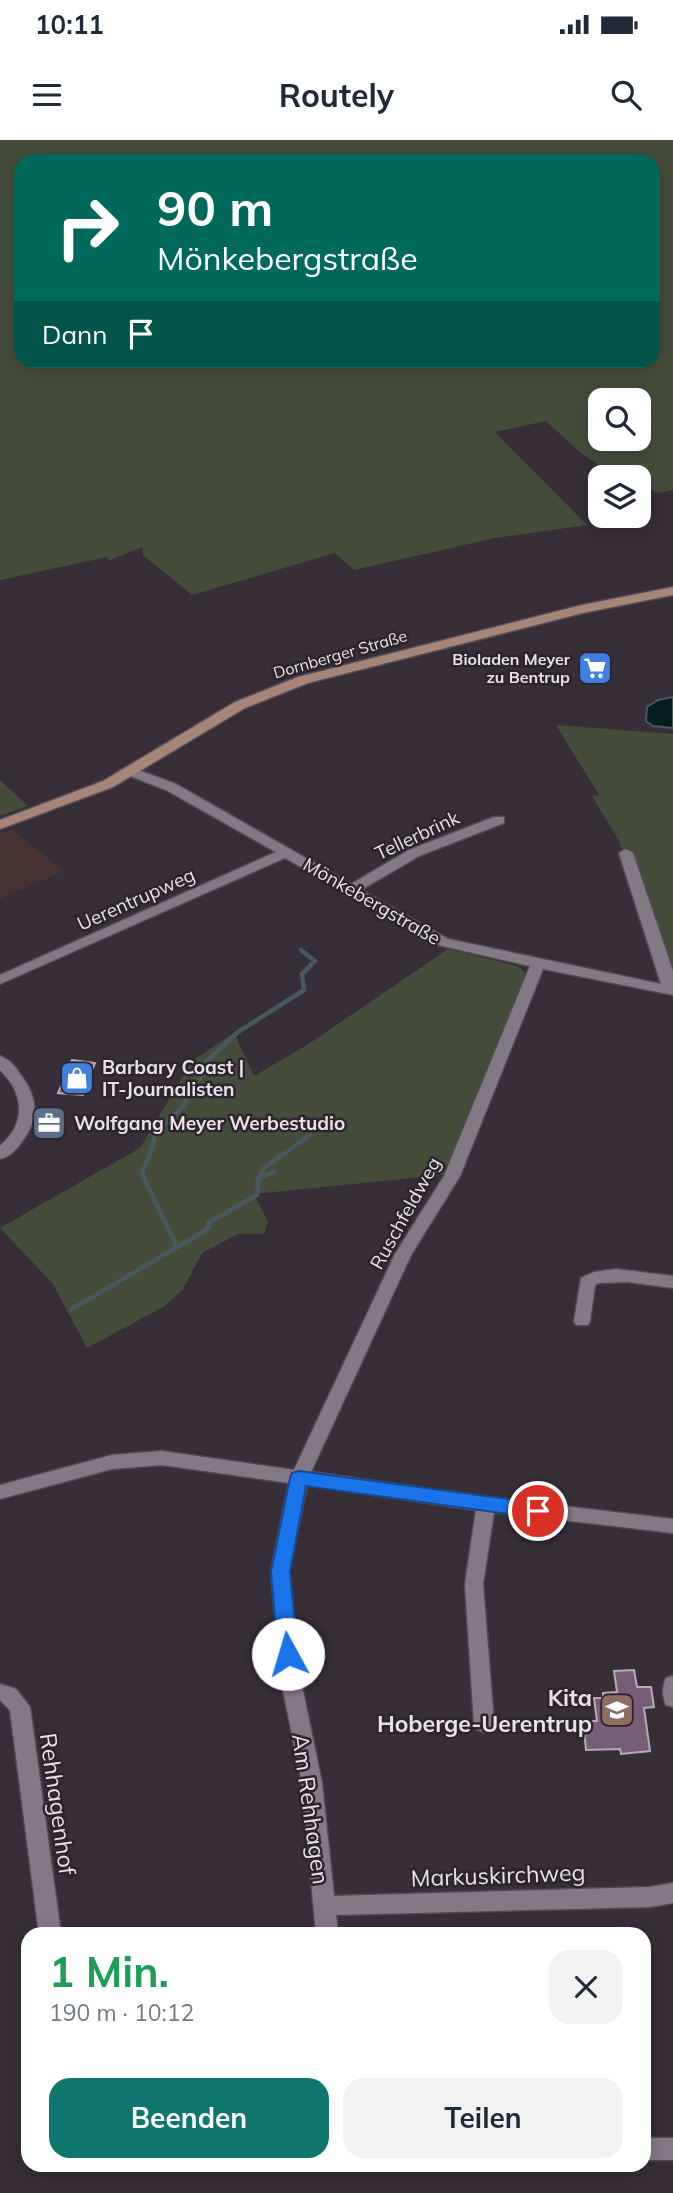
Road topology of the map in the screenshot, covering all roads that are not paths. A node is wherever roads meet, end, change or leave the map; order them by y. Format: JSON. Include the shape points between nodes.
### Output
{"nodes":[{"id":1,"x":673,"y":591,"type":"edge"},
{"id":2,"x":130,"y":771,"type":"junction"},
{"id":3,"x":499,"y":820,"type":"dead end"},
{"id":4,"x":0,"y":825,"type":"edge"},
{"id":5,"x":287,"y":852,"type":"junction"},
{"id":6,"x":626,"y":853,"type":"dead end"},
{"id":7,"x":352,"y":889,"type":"junction"},
{"id":8,"x":538,"y":964,"type":"junction"},
{"id":9,"x":0,"y":980,"type":"edge"},
{"id":10,"x":671,"y":990,"type":"edge"},
{"id":11,"x":0,"y":1060,"type":"edge"},
{"id":12,"x":0,"y":1154,"type":"edge"},
{"id":13,"x":673,"y":1282,"type":"edge"},
{"id":14,"x":582,"y":1321,"type":"dead end"},
{"id":15,"x":299,"y":1478,"type":"junction"},
{"id":16,"x":0,"y":1492,"type":"edge"},
{"id":17,"x":486,"y":1504,"type":"junction"},
{"id":18,"x":673,"y":1526,"type":"edge"},
{"id":19,"x":673,"y":1684,"type":"edge"},
{"id":20,"x":0,"y":1692,"type":"edge"},
{"id":21,"x":673,"y":1699,"type":"edge"},
{"id":22,"x":484,"y":1724,"type":"dead end"},
{"id":23,"x":673,"y":1893,"type":"edge"},
{"id":24,"x":324,"y":1906,"type":"junction"},
{"id":25,"x":49,"y":1927,"type":"edge"},
{"id":26,"x":326,"y":1927,"type":"edge"},
{"id":27,"x":673,"y":2149,"type":"edge"},
{"id":28,"x":651,"y":2150,"type":"edge"}],
"edges":[{"from":1,"to":2,"type":"main road","name":"Dornberger Straße","via":[[554,615],[303,680],[240,705]]},
{"from":2,"to":4,"type":"main road","name":"Dornberger Straße","via":[[71,800]]},
{"from":2,"to":5,"type":"street","name":"Mönkebergstraße","via":[[171,787]]},
{"from":3,"to":7,"type":"street","name":"Tellerbrink","via":[[414,853]]},
{"from":5,"to":7,"type":"street","name":"Mönkebergstraße"},
{"from":5,"to":9,"type":"street","name":"Uerentrupweg"},
{"from":6,"to":10,"type":"street"},
{"from":7,"to":8,"type":"street","name":"Mönkebergstraße","via":[[443,942]]},
{"from":8,"to":10,"type":"street","name":"Mönkebergstraße"},
{"from":8,"to":15,"type":"street","name":"Ruschfeldweg","via":[[452,1176],[403,1254]]},
{"from":11,"to":12,"type":"street","via":[[23,1084],[29,1106],[28,1119],[16,1141]]},
{"from":13,"to":14,"type":"street","via":[[594,1276],[587,1282]]},
{"from":15,"to":16,"type":"street","via":[[139,1458]]},
{"from":15,"to":17,"type":"street"},
{"from":15,"to":24,"type":"street","name":"Am Rehhagen","via":[[280,1572],[291,1681],[312,1783]]},
{"from":17,"to":18,"type":"street"},
{"from":17,"to":22,"type":"street","via":[[474,1584]]},
{"from":19,"to":21,"type":"street"},
{"from":20,"to":25,"type":"street","name":"Rehhagenhof","via":[[20,1707]]},
{"from":23,"to":24,"type":"street","name":"Markuskirchweg"},
{"from":24,"to":26,"type":"street","name":"Am Rehhagen"},
{"from":27,"to":28,"type":"street"}]}
